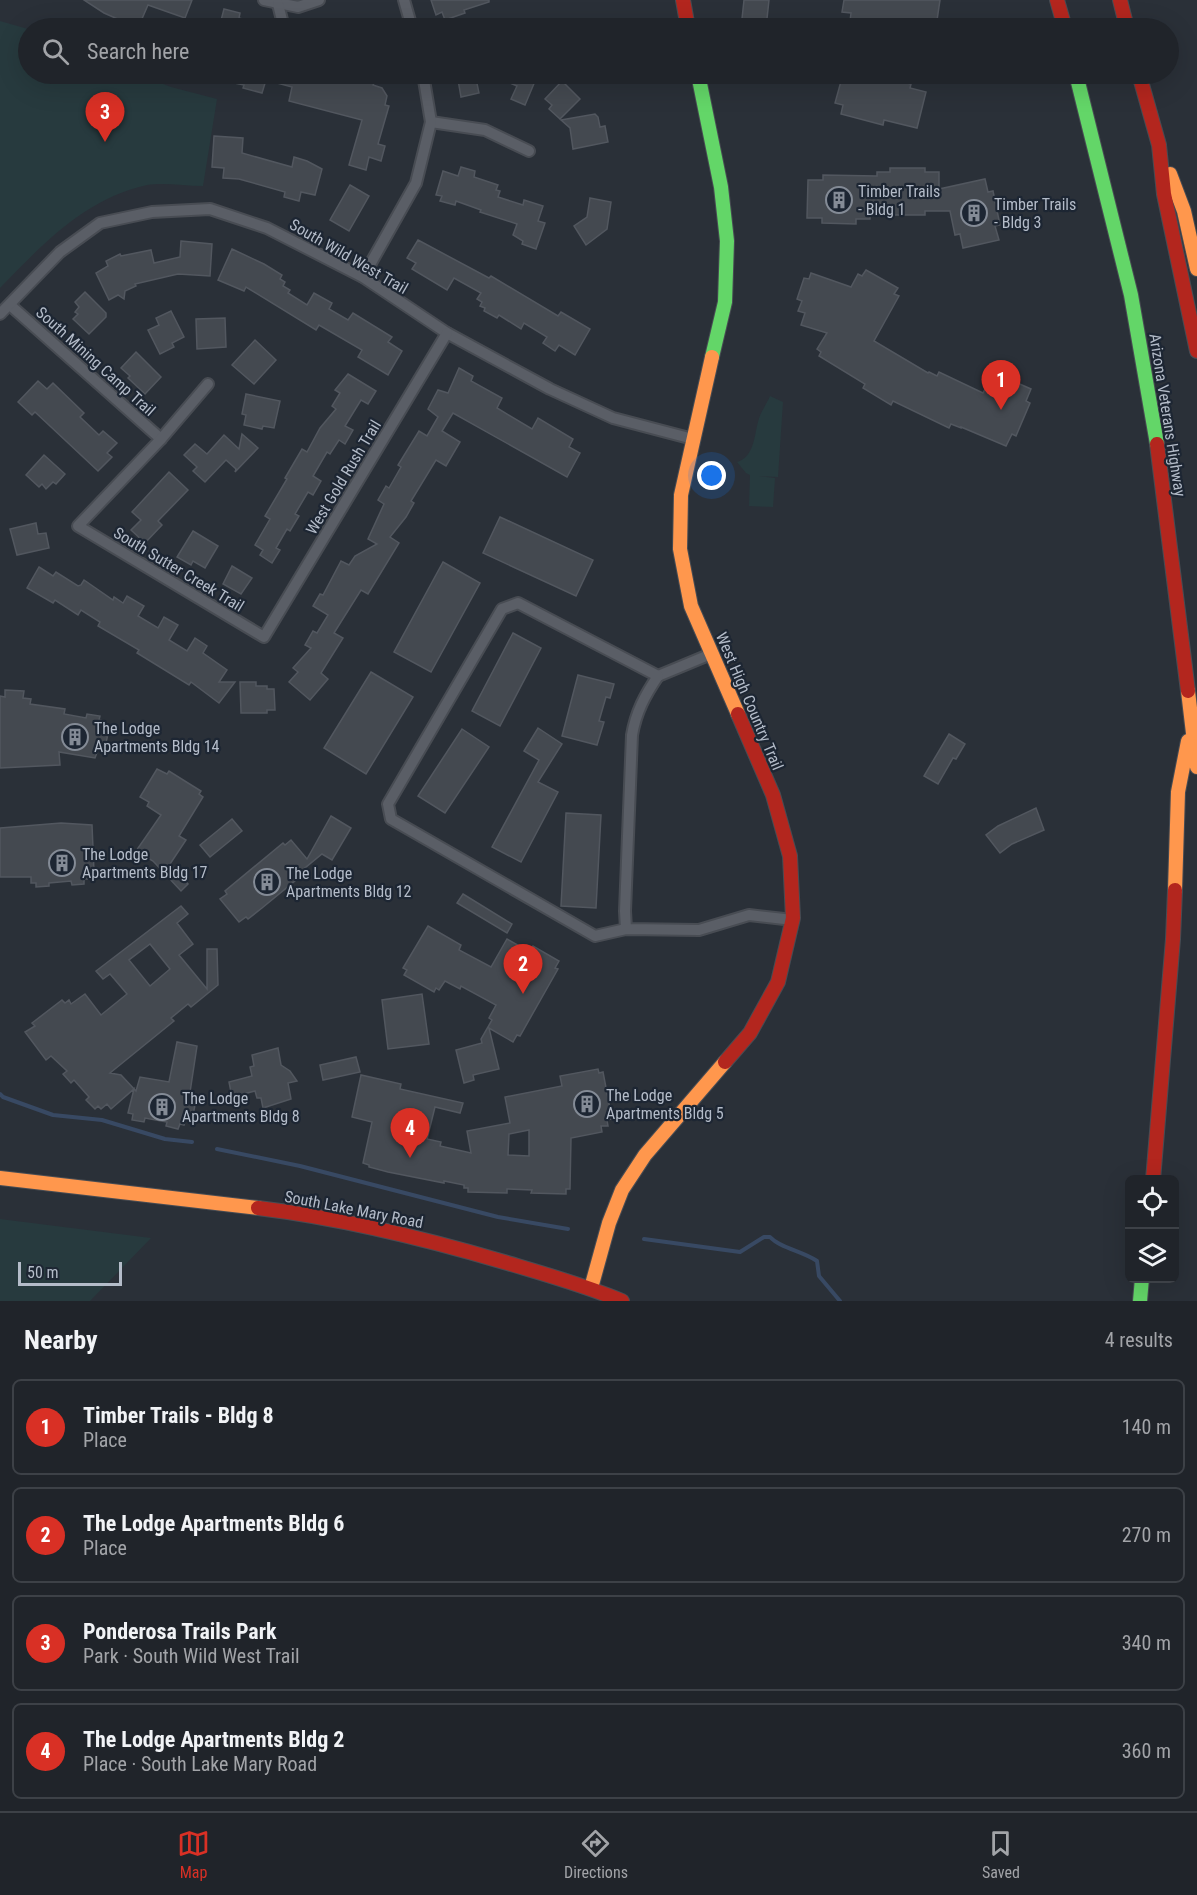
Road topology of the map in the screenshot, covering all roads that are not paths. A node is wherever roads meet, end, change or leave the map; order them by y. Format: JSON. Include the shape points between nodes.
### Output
{"nodes":[{"id":1,"x":264,"y":0,"type":"edge"},
{"id":2,"x":319,"y":0,"type":"edge"},
{"id":3,"x":404,"y":0,"type":"edge"},
{"id":4,"x":683,"y":0,"type":"edge"},
{"id":5,"x":1057,"y":0,"type":"edge"},
{"id":6,"x":1120,"y":0,"type":"edge"},
{"id":7,"x":278,"y":4,"type":"junction"},
{"id":8,"x":282,"y":18,"type":"edge"},
{"id":9,"x":409,"y":18,"type":"edge"},
{"id":10,"x":686,"y":18,"type":"edge"},
{"id":11,"x":1062,"y":18,"type":"edge"},
{"id":12,"x":1124,"y":18,"type":"edge"},
{"id":13,"x":425,"y":84,"type":"edge"},
{"id":14,"x":700,"y":84,"type":"edge"},
{"id":15,"x":1078,"y":84,"type":"edge"},
{"id":16,"x":1143,"y":84,"type":"edge"},
{"id":17,"x":431,"y":122,"type":"junction"},
{"id":18,"x":1159,"y":144,"type":"junction"},
{"id":19,"x":529,"y":150,"type":"dead end"},
{"id":20,"x":1197,"y":269,"type":"edge"},
{"id":21,"x":363,"y":277,"type":"junction"},
{"id":22,"x":10,"y":305,"type":"junction"},
{"id":23,"x":0,"y":314,"type":"edge"},
{"id":24,"x":447,"y":333,"type":"junction"},
{"id":25,"x":1197,"y":351,"type":"edge"},
{"id":26,"x":208,"y":384,"type":"dead end"},
{"id":27,"x":161,"y":439,"type":"junction"},
{"id":28,"x":693,"y":440,"type":"junction"},
{"id":29,"x":264,"y":638,"type":"joint"},
{"id":30,"x":711,"y":654,"type":"junction"},
{"id":31,"x":658,"y":676,"type":"junction"},
{"id":32,"x":1191,"y":720,"type":"junction"},
{"id":33,"x":1197,"y":767,"type":"edge"},
{"id":34,"x":793,"y":920,"type":"junction"},
{"id":35,"x":626,"y":929,"type":"junction"},
{"id":36,"x":1153,"y":1175,"type":"edge"},
{"id":37,"x":0,"y":1178,"type":"edge"},
{"id":38,"x":1142,"y":1283,"type":"edge"},
{"id":39,"x":591,"y":1288,"type":"junction"},
{"id":40,"x":621,"y":1301,"type":"edge"},
{"id":41,"x":1140,"y":1301,"type":"edge"}],
"edges":[{"from":1,"to":7,"type":"street"},
{"from":2,"to":7,"type":"street","via":[[298,7]]},
{"from":3,"to":9,"type":"street"},
{"from":4,"to":10,"type":"main road"},
{"from":5,"to":11,"type":"main road"},
{"from":6,"to":12,"type":"main road"},
{"from":7,"to":8,"type":"street"},
{"from":13,"to":17,"type":"street"},
{"from":14,"to":28,"type":"main road","name":"West High Country Trail","via":[[721,188],[727,242],[725,302]]},
{"from":15,"to":32,"type":"main road","name":"Arizona Veterans Highway","via":[[1146,371],[1174,559]]},
{"from":16,"to":18,"type":"main road"},
{"from":17,"to":19,"type":"street","via":[[485,130]]},
{"from":17,"to":21,"type":"street","via":[[416,183]]},
{"from":18,"to":20,"type":"main road","via":[[1184,211]]},
{"from":18,"to":25,"type":"main road","via":[[1164,194]]},
{"from":21,"to":22,"type":"street","name":"South Wild West Trail","via":[[267,228],[210,209],[152,212],[100,223],[60,252]]},
{"from":21,"to":24,"type":"street","name":"South Wild West Trail"},
{"from":22,"to":23,"type":"street","name":"South Wild West Trail"},
{"from":22,"to":27,"type":"street","name":"South Mining Camp Trail"},
{"from":24,"to":28,"type":"street","name":"South Wild West Trail","via":[[613,418]]},
{"from":24,"to":29,"type":"street","name":"West Gold Rush Trail"},
{"from":26,"to":27,"type":"street"},
{"from":27,"to":29,"type":"street","name":"South Sutter Creek Trail","via":[[78,526]]},
{"from":28,"to":30,"type":"main road","name":"West High Country Trail","via":[[681,495],[680,549],[691,606]]},
{"from":30,"to":31,"type":"street"},
{"from":30,"to":34,"type":"main road","name":"West High Country Trail","via":[[773,795],[790,856]]},
{"from":31,"to":35,"type":"street","via":[[634,719]]},
{"from":31,"to":35,"type":"street","via":[[518,603],[502,609],[388,804],[391,819],[595,936]]},
{"from":32,"to":33,"type":"main road","name":"Arizona Veterans Highway"},
{"from":32,"to":36,"type":"main road","via":[[1178,792],[1169,1014]]},
{"from":34,"to":35,"type":"street","via":[[749,915],[699,930]]},
{"from":34,"to":39,"type":"main road","name":"West High Country Trail","via":[[778,982],[750,1033],[645,1155],[622,1190]]},
{"from":37,"to":39,"type":"main road","name":"South Lake Mary Road","via":[[314,1215],[446,1245]]},
{"from":38,"to":41,"type":"main road"},
{"from":39,"to":40,"type":"main road","name":"South Lake Mary Road"}]}
